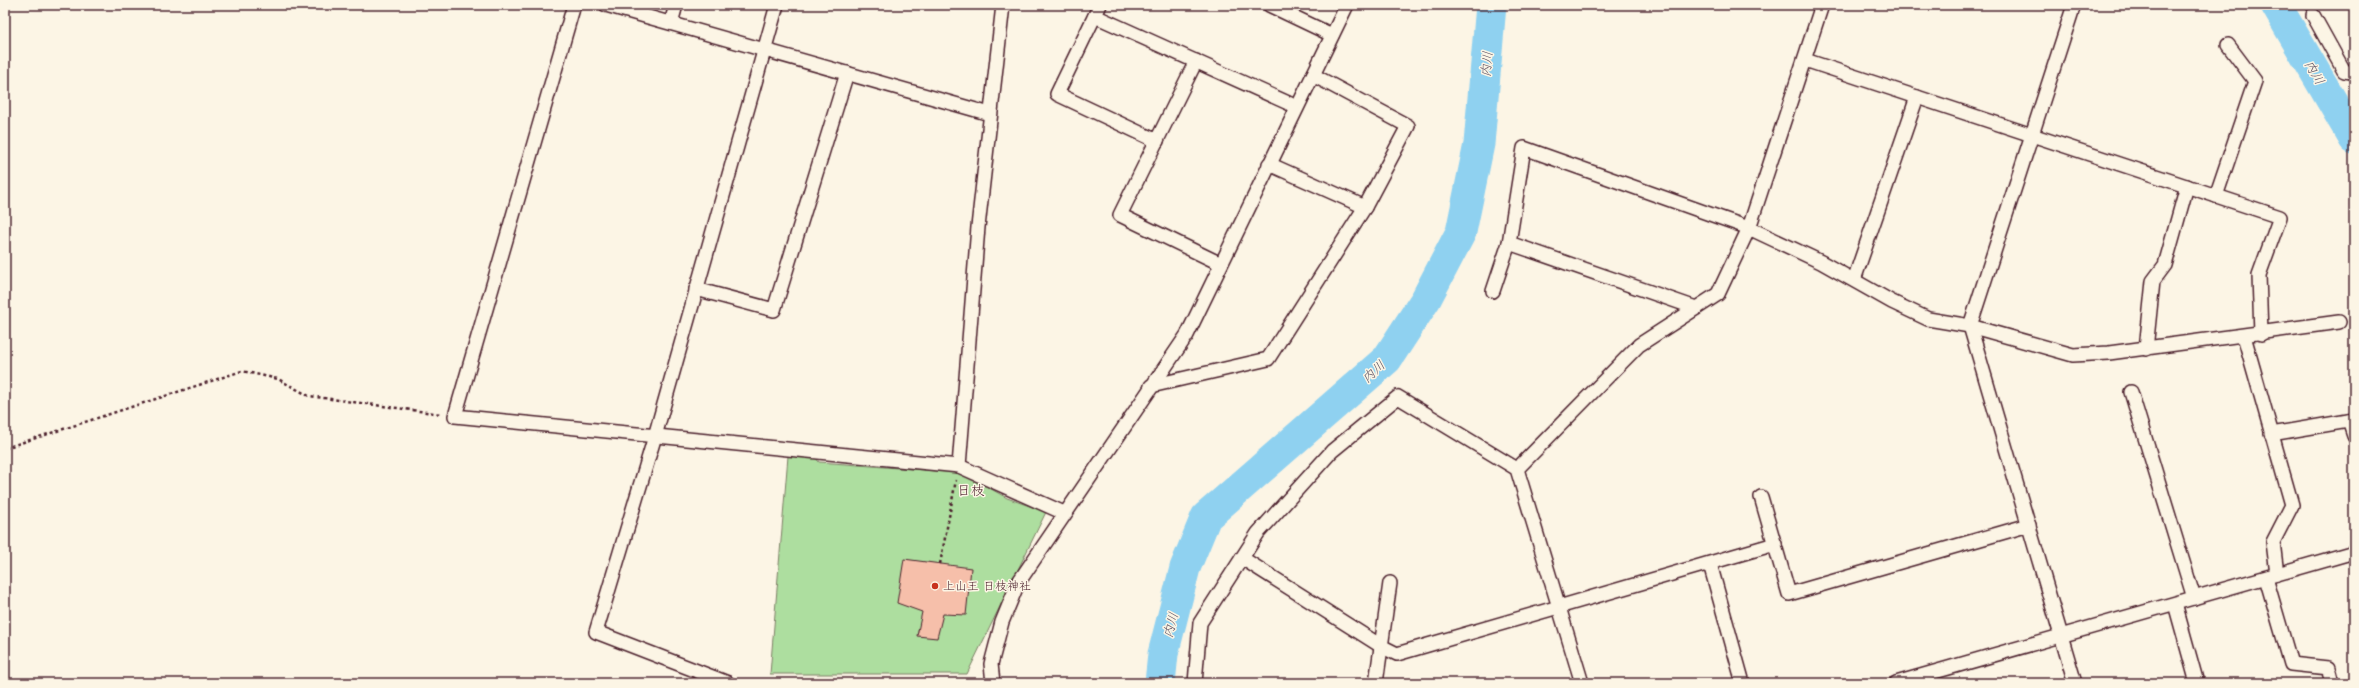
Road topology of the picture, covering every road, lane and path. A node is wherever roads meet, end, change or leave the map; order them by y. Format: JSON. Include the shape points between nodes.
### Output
{"nodes":[{"id":1,"x":574,"y":5,"type":"edge"},
{"id":2,"x":606,"y":5,"type":"edge"},
{"id":3,"x":676,"y":5,"type":"edge"},
{"id":4,"x":777,"y":5,"type":"edge"},
{"id":5,"x":1004,"y":5,"type":"edge"},
{"id":6,"x":1269,"y":5,"type":"edge"},
{"id":7,"x":1346,"y":5,"type":"edge"},
{"id":8,"x":2074,"y":5,"type":"edge"},
{"id":9,"x":1819,"y":6,"type":"edge"},
{"id":10,"x":1097,"y":10,"type":"edge"},
{"id":11,"x":2313,"y":15,"type":"dead end"},
{"id":12,"x":671,"y":23,"type":"junction"},
{"id":13,"x":1332,"y":35,"type":"junction"},
{"id":14,"x":2228,"y":45,"type":"dead end"},
{"id":15,"x":764,"y":50,"type":"junction"},
{"id":16,"x":1805,"y":60,"type":"junction"},
{"id":17,"x":1196,"y":61,"type":"junction"},
{"id":18,"x":847,"y":73,"type":"junction"},
{"id":19,"x":2354,"y":73,"type":"edge"},
{"id":20,"x":1312,"y":75,"type":"junction"},
{"id":21,"x":1917,"y":97,"type":"junction"},
{"id":22,"x":1297,"y":107,"type":"junction"},
{"id":23,"x":990,"y":114,"type":"junction"},
{"id":24,"x":2032,"y":135,"type":"junction"},
{"id":25,"x":1156,"y":141,"type":"junction"},
{"id":26,"x":1269,"y":164,"type":"junction"},
{"id":27,"x":2188,"y":186,"type":"junction"},
{"id":28,"x":2216,"y":196,"type":"junction"},
{"id":29,"x":1365,"y":207,"type":"junction"},
{"id":30,"x":1749,"y":228,"type":"junction"},
{"id":31,"x":1509,"y":243,"type":"junction"},
{"id":32,"x":1221,"y":264,"type":"junction"},
{"id":33,"x":1854,"y":280,"type":"junction"},
{"id":34,"x":696,"y":289,"type":"junction"},
{"id":35,"x":1493,"y":291,"type":"dead end"},
{"id":36,"x":1696,"y":308,"type":"junction"},
{"id":37,"x":2339,"y":322,"type":"dead end"},
{"id":38,"x":1970,"y":326,"type":"junction"},
{"id":39,"x":2261,"y":334,"type":"junction"},
{"id":40,"x":2244,"y":336,"type":"junction"},
{"id":41,"x":2146,"y":349,"type":"junction"},
{"id":42,"x":1151,"y":386,"type":"junction"},
{"id":43,"x":2131,"y":392,"type":"dead end"},
{"id":44,"x":455,"y":416,"type":"junction"},
{"id":45,"x":2352,"y":421,"type":"edge"},
{"id":46,"x":2271,"y":434,"type":"junction"},
{"id":47,"x":655,"y":436,"type":"junction"},
{"id":48,"x":2354,"y":436,"type":"edge"},
{"id":49,"x":5,"y":448,"type":"edge"},
{"id":50,"x":959,"y":466,"type":"junction"},
{"id":51,"x":1517,"y":469,"type":"junction"},
{"id":52,"x":1761,"y":497,"type":"dead end"},
{"id":53,"x":1064,"y":513,"type":"junction"},
{"id":54,"x":2029,"y":525,"type":"junction"},
{"id":55,"x":1775,"y":544,"type":"junction"},
{"id":56,"x":2354,"y":552,"type":"edge"},
{"id":57,"x":1242,"y":558,"type":"junction"},
{"id":58,"x":940,"y":564,"type":"dead end"},
{"id":59,"x":1710,"y":564,"type":"junction"},
{"id":60,"x":2272,"y":576,"type":"junction"},
{"id":61,"x":1390,"y":583,"type":"dead end"},
{"id":62,"x":2194,"y":598,"type":"junction"},
{"id":63,"x":2175,"y":604,"type":"junction"},
{"id":64,"x":1559,"y":607,"type":"junction"},
{"id":65,"x":2062,"y":636,"type":"junction"},
{"id":66,"x":1381,"y":646,"type":"junction"},
{"id":67,"x":728,"y":683,"type":"edge"},
{"id":68,"x":993,"y":683,"type":"edge"},
{"id":69,"x":1195,"y":683,"type":"edge"},
{"id":70,"x":1376,"y":683,"type":"edge"},
{"id":71,"x":1582,"y":683,"type":"edge"},
{"id":72,"x":1743,"y":683,"type":"edge"},
{"id":73,"x":1896,"y":683,"type":"edge"},
{"id":74,"x":2075,"y":683,"type":"edge"},
{"id":75,"x":2198,"y":683,"type":"edge"},
{"id":76,"x":2332,"y":683,"type":"edge"}],
"edges":[{"from":1,"to":44,"type":"street"},
{"from":2,"to":12,"type":"street"},
{"from":3,"to":12,"type":"street"},
{"from":4,"to":15,"type":"street"},
{"from":5,"to":23,"type":"street"},
{"from":6,"to":13,"type":"street"},
{"from":7,"to":13,"type":"street"},
{"from":8,"to":24,"type":"street"},
{"from":9,"to":16,"type":"street"},
{"from":10,"to":17,"type":"street"},
{"from":10,"to":25,"type":"street","via":[[1057,94]]},
{"from":11,"to":19,"type":"street","via":[[2344,71]]},
{"from":12,"to":15,"type":"street"},
{"from":13,"to":20,"type":"street"},
{"from":14,"to":28,"type":"street","via":[[2255,81]]},
{"from":15,"to":18,"type":"street"},
{"from":15,"to":34,"type":"street"},
{"from":16,"to":21,"type":"street"},
{"from":16,"to":30,"type":"street"},
{"from":17,"to":22,"type":"street"},
{"from":17,"to":25,"type":"street"},
{"from":18,"to":23,"type":"street"},
{"from":18,"to":34,"type":"street","via":[[774,310]]},
{"from":20,"to":22,"type":"street"},
{"from":20,"to":29,"type":"street","via":[[1408,126]]},
{"from":21,"to":24,"type":"street"},
{"from":21,"to":33,"type":"street"},
{"from":22,"to":26,"type":"street"},
{"from":23,"to":50,"type":"street"},
{"from":24,"to":27,"type":"street"},
{"from":24,"to":38,"type":"street"},
{"from":25,"to":32,"type":"street","via":[[1120,215]]},
{"from":26,"to":29,"type":"street"},
{"from":26,"to":32,"type":"street"},
{"from":27,"to":28,"type":"street"},
{"from":27,"to":41,"type":"street","via":[[2165,265],[2153,281]]},
{"from":28,"to":39,"type":"street","via":[[2280,217],[2260,275]]},
{"from":29,"to":42,"type":"street","via":[[1268,359]]},
{"from":30,"to":31,"type":"street","via":[[1524,148]]},
{"from":30,"to":33,"type":"street"},
{"from":30,"to":36,"type":"street","via":[[1718,294]]},
{"from":31,"to":35,"type":"street"},
{"from":31,"to":36,"type":"street"},
{"from":32,"to":42,"type":"street","via":[[1187,335]]},
{"from":33,"to":38,"type":"street","via":[[1928,319]]},
{"from":34,"to":47,"type":"street"},
{"from":36,"to":51,"type":"street","via":[[1639,345]]},
{"from":37,"to":39,"type":"street"},
{"from":38,"to":41,"type":"street","via":[[2073,355]]},
{"from":38,"to":54,"type":"street"},
{"from":39,"to":40,"type":"street"},
{"from":40,"to":41,"type":"street"},
{"from":40,"to":46,"type":"street"},
{"from":42,"to":53,"type":"street"},
{"from":43,"to":62,"type":"street"},
{"from":44,"to":47,"type":"street"},
{"from":44,"to":49,"type":"path","via":[[309,396],[278,379],[242,371]]},
{"from":45,"to":46,"type":"street"},
{"from":45,"to":48,"type":"street"},
{"from":46,"to":60,"type":"street","via":[[2292,505],[2273,542]]},
{"from":47,"to":50,"type":"street"},
{"from":47,"to":67,"type":"street","via":[[596,632]]},
{"from":50,"to":53,"type":"street"},
{"from":50,"to":58,"type":"path"},
{"from":51,"to":57,"type":"street","via":[[1398,397],[1332,451],[1258,533]]},
{"from":51,"to":64,"type":"street"},
{"from":52,"to":55,"type":"street"},
{"from":53,"to":68,"type":"street","via":[[1018,583],[1002,622],[991,664]]},
{"from":54,"to":55,"type":"street","via":[[1789,594]]},
{"from":54,"to":65,"type":"street"},
{"from":55,"to":59,"type":"street"},
{"from":56,"to":60,"type":"street"},
{"from":57,"to":66,"type":"street"},
{"from":57,"to":69,"type":"street","via":[[1200,623]]},
{"from":59,"to":64,"type":"street"},
{"from":59,"to":72,"type":"street"},
{"from":60,"to":62,"type":"street"},
{"from":60,"to":76,"type":"street","via":[[2291,664],[2328,668]]},
{"from":61,"to":66,"type":"street"},
{"from":62,"to":63,"type":"street"},
{"from":63,"to":65,"type":"street"},
{"from":63,"to":75,"type":"street"},
{"from":64,"to":66,"type":"street","via":[[1397,654]]},
{"from":64,"to":71,"type":"street"},
{"from":65,"to":73,"type":"street"},
{"from":65,"to":74,"type":"street"},
{"from":66,"to":70,"type":"street"}]}
